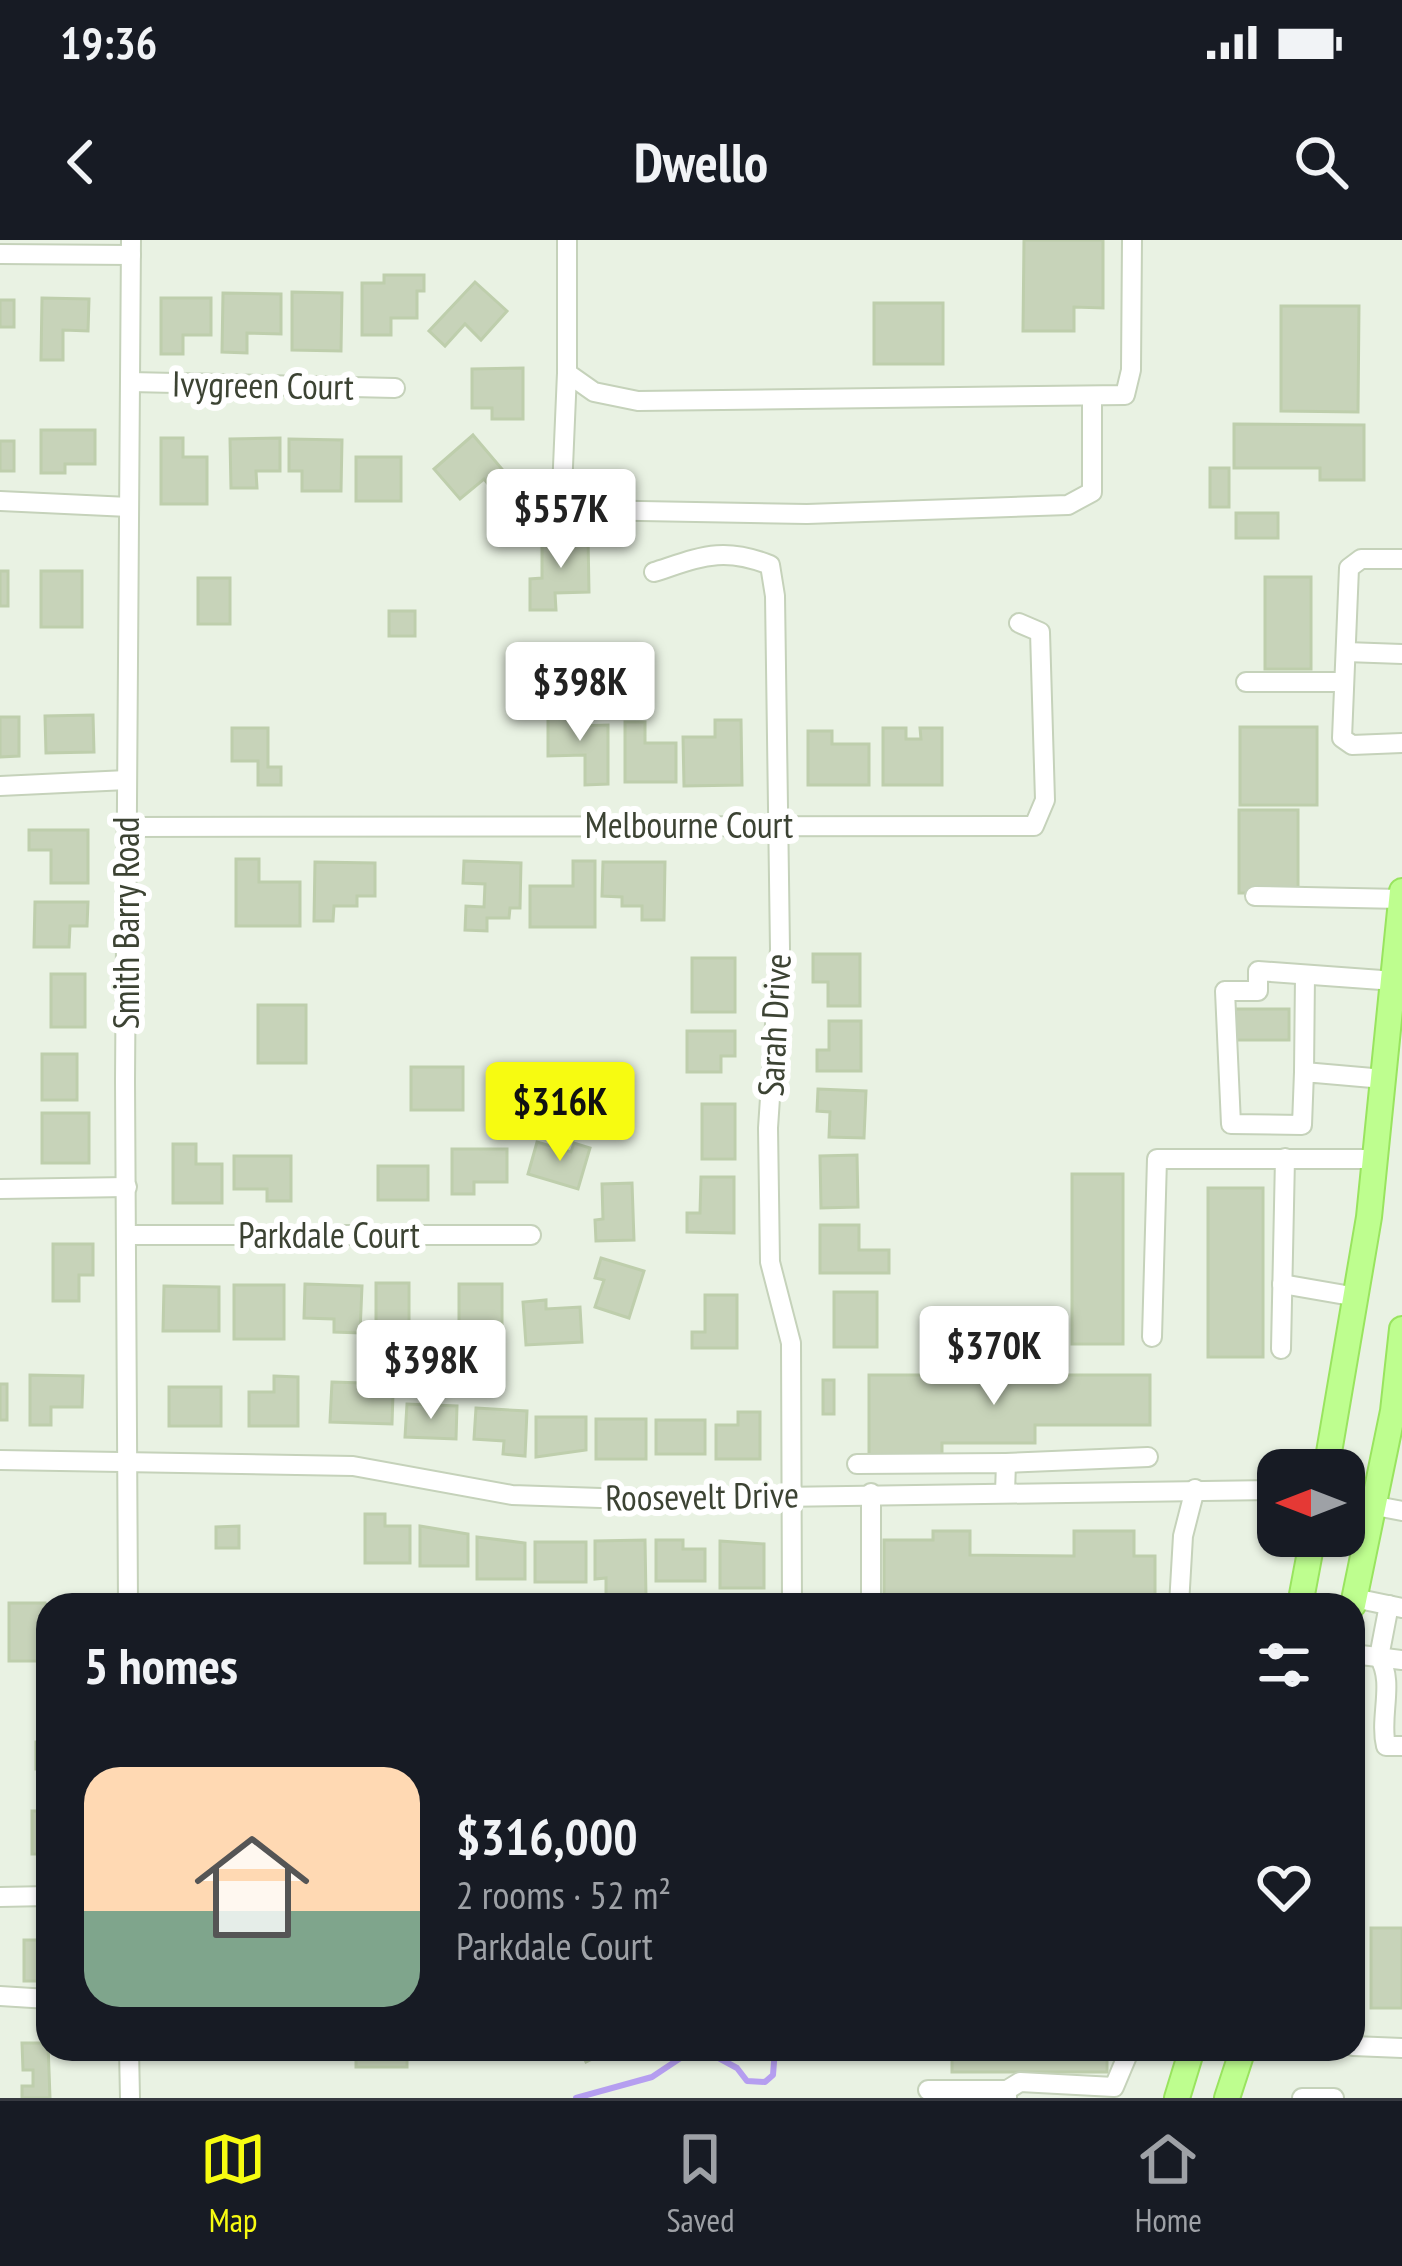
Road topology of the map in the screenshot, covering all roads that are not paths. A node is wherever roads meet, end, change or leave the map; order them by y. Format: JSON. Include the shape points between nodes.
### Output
{"nodes":[{"id":1,"x":567,"y":240,"type":"edge"},
{"id":2,"x":1132,"y":240,"type":"edge"},
{"id":3,"x":131,"y":247,"type":"edge"},
{"id":4,"x":0,"y":254,"type":"edge"},
{"id":5,"x":567,"y":373,"type":"junction"},
{"id":6,"x":130,"y":382,"type":"junction"},
{"id":7,"x":395,"y":388,"type":"dead end"},
{"id":8,"x":1092,"y":396,"type":"junction"},
{"id":9,"x":0,"y":501,"type":"edge"},
{"id":10,"x":129,"y":506,"type":"junction"},
{"id":11,"x":1402,"y":559,"type":"edge"},
{"id":12,"x":654,"y":572,"type":"dead end"},
{"id":13,"x":1019,"y":623,"type":"dead end"},
{"id":14,"x":1346,"y":652,"type":"junction"},
{"id":15,"x":1402,"y":654,"type":"edge"},
{"id":16,"x":1246,"y":682,"type":"dead end"},
{"id":17,"x":1344,"y":682,"type":"junction"},
{"id":18,"x":1402,"y":743,"type":"edge"},
{"id":19,"x":127,"y":781,"type":"junction"},
{"id":20,"x":0,"y":786,"type":"edge"},
{"id":21,"x":778,"y":824,"type":"junction"},
{"id":22,"x":126,"y":827,"type":"junction"},
{"id":23,"x":1402,"y":895,"type":"edge"},
{"id":24,"x":1255,"y":896,"type":"dead end"},
{"id":25,"x":1305,"y":975,"type":"junction"},
{"id":26,"x":1395,"y":981,"type":"junction"},
{"id":27,"x":1304,"y":1072,"type":"junction"},
{"id":28,"x":1384,"y":1079,"type":"junction"},
{"id":29,"x":1286,"y":1158,"type":"junction"},
{"id":30,"x":1376,"y":1159,"type":"junction"},
{"id":31,"x":127,"y":1187,"type":"junction"},
{"id":32,"x":0,"y":1189,"type":"edge"},
{"id":33,"x":127,"y":1235,"type":"junction"},
{"id":34,"x":531,"y":1235,"type":"dead end"},
{"id":35,"x":1282,"y":1285,"type":"junction"},
{"id":36,"x":1358,"y":1297,"type":"junction"},
{"id":37,"x":1152,"y":1337,"type":"dead end"},
{"id":38,"x":1401,"y":1341,"type":"edge"},
{"id":39,"x":1281,"y":1349,"type":"dead end"},
{"id":40,"x":1330,"y":1449,"type":"edge"},
{"id":41,"x":1148,"y":1456,"type":"dead end"},
{"id":42,"x":0,"y":1460,"type":"edge"},
{"id":43,"x":948,"y":1463,"type":"junction"},
{"id":44,"x":1006,"y":1463,"type":"junction"},
{"id":45,"x":857,"y":1464,"type":"dead end"},
{"id":46,"x":129,"y":1466,"type":"junction"},
{"id":47,"x":1195,"y":1489,"type":"junction"},
{"id":48,"x":1257,"y":1490,"type":"edge"},
{"id":49,"x":949,"y":1492,"type":"junction"},
{"id":50,"x":1005,"y":1492,"type":"junction"},
{"id":51,"x":791,"y":1493,"type":"junction"},
{"id":52,"x":872,"y":1493,"type":"junction"},
{"id":53,"x":1365,"y":1504,"type":"edge"},
{"id":54,"x":1373,"y":1506,"type":"junction"},
{"id":55,"x":1402,"y":1511,"type":"edge"},
{"id":56,"x":1309,"y":1557,"type":"edge"},
{"id":57,"x":128,"y":1593,"type":"edge"},
{"id":58,"x":792,"y":1593,"type":"edge"},
{"id":59,"x":871,"y":1593,"type":"edge"},
{"id":60,"x":1180,"y":1593,"type":"edge"},
{"id":61,"x":1302,"y":1593,"type":"edge"},
{"id":62,"x":1356,"y":1593,"type":"edge"},
{"id":63,"x":1365,"y":1602,"type":"edge"},
{"id":64,"x":1398,"y":1604,"type":"edge"},
{"id":65,"x":1389,"y":1663,"type":"edge"},
{"id":66,"x":1402,"y":1746,"type":"edge"},
{"id":67,"x":36,"y":1896,"type":"edge"},
{"id":68,"x":0,"y":1897,"type":"edge"},
{"id":69,"x":0,"y":1996,"type":"edge"},
{"id":70,"x":36,"y":1998,"type":"edge"},
{"id":71,"x":1365,"y":2046,"type":"edge"},
{"id":72,"x":1402,"y":2048,"type":"edge"},
{"id":73,"x":129,"y":2061,"type":"edge"},
{"id":74,"x":1125,"y":2061,"type":"edge"},
{"id":75,"x":1188,"y":2061,"type":"edge"},
{"id":76,"x":1239,"y":2061,"type":"edge"},
{"id":77,"x":928,"y":2090,"type":"dead end"},
{"id":78,"x":1007,"y":2094,"type":"edge"},
{"id":79,"x":130,"y":2098,"type":"edge"},
{"id":80,"x":1177,"y":2098,"type":"edge"},
{"id":81,"x":1227,"y":2098,"type":"edge"},
{"id":82,"x":1302,"y":2098,"type":"edge"},
{"id":83,"x":1334,"y":2098,"type":"edge"}],
"edges":[{"from":1,"to":5,"type":"street"},
{"from":2,"to":8,"type":"street","via":[[1125,395]]},
{"from":3,"to":4,"type":"street"},
{"from":3,"to":6,"type":"street","name":"Smith Barry Road"},
{"from":5,"to":8,"type":"street","via":[[594,392],[638,401]]},
{"from":5,"to":8,"type":"street","via":[[562,490],[586,510],[807,514],[1068,505],[1092,491]]},
{"from":6,"to":7,"type":"street","name":"Ivygreen Court"},
{"from":6,"to":10,"type":"street","name":"Smith Barry Road"},
{"from":9,"to":10,"type":"street"},
{"from":10,"to":19,"type":"street","name":"Smith Barry Road"},
{"from":11,"to":14,"type":"street","via":[[1353,561]]},
{"from":12,"to":21,"type":"street","name":"Sarah Drive","via":[[722,551],[770,565]]},
{"from":13,"to":21,"type":"street","name":"Melbourne Court","via":[[1040,632],[1045,800],[1034,826]]},
{"from":14,"to":15,"type":"street"},
{"from":14,"to":17,"type":"street"},
{"from":16,"to":17,"type":"street"},
{"from":17,"to":18,"type":"street","via":[[1344,744]]},
{"from":19,"to":20,"type":"street"},
{"from":19,"to":22,"type":"street","name":"Smith Barry Road"},
{"from":21,"to":22,"type":"street","name":"Melbourne Court"},
{"from":21,"to":51,"type":"street","name":"Sarah Drive","via":[[770,1262],[791,1343]]},
{"from":22,"to":31,"type":"street","name":"Smith Barry Road"},
{"from":23,"to":24,"type":"street"},
{"from":23,"to":26,"type":"main road"},
{"from":25,"to":26,"type":"street"},
{"from":25,"to":27,"type":"street"},
{"from":25,"to":27,"type":"street","via":[[1258,971],[1258,991],[1225,991],[1231,1124],[1302,1125]]},
{"from":26,"to":28,"type":"main road"},
{"from":27,"to":28,"type":"street"},
{"from":28,"to":30,"type":"main road"},
{"from":29,"to":30,"type":"street"},
{"from":29,"to":35,"type":"street"},
{"from":29,"to":37,"type":"street","via":[[1157,1159]]},
{"from":30,"to":36,"type":"main road"},
{"from":31,"to":32,"type":"street"},
{"from":31,"to":33,"type":"street","name":"Smith Barry Road"},
{"from":33,"to":34,"type":"street","name":"Parkdale Court"},
{"from":33,"to":46,"type":"street","name":"Smith Barry Road"},
{"from":35,"to":36,"type":"street"},
{"from":35,"to":39,"type":"street"},
{"from":36,"to":40,"type":"main road"},
{"from":38,"to":54,"type":"main road"},
{"from":41,"to":44,"type":"street"},
{"from":42,"to":46,"type":"street","name":"Roosevelt Drive"},
{"from":43,"to":44,"type":"street"},
{"from":43,"to":45,"type":"street"},
{"from":43,"to":49,"type":"street"},
{"from":44,"to":50,"type":"street"},
{"from":46,"to":51,"type":"street","name":"Roosevelt Drive","via":[[353,1466],[512,1496]]},
{"from":46,"to":57,"type":"street","name":"Smith Barry Road"},
{"from":47,"to":48,"type":"street","name":"Roosevelt Drive"},
{"from":47,"to":50,"type":"street","name":"Roosevelt Drive"},
{"from":47,"to":60,"type":"street"},
{"from":49,"to":50,"type":"street","name":"Roosevelt Drive"},
{"from":49,"to":52,"type":"street","name":"Roosevelt Drive"},
{"from":51,"to":52,"type":"street","name":"Roosevelt Drive"},
{"from":51,"to":58,"type":"street","name":"Sarah Drive"},
{"from":52,"to":59,"type":"street"},
{"from":53,"to":54,"type":"street"},
{"from":54,"to":55,"type":"street"},
{"from":54,"to":62,"type":"main road"},
{"from":56,"to":61,"type":"main road"},
{"from":63,"to":64,"type":"street"},
{"from":64,"to":65,"type":"street"},
{"from":65,"to":66,"type":"street","via":[[1382,1729],[1386,1746]]},
{"from":67,"to":68,"type":"street"},
{"from":69,"to":70,"type":"street"},
{"from":71,"to":72,"type":"street"},
{"from":73,"to":79,"type":"street"},
{"from":74,"to":78,"type":"street","via":[[1114,2087],[1020,2082]]},
{"from":75,"to":80,"type":"main road"},
{"from":76,"to":81,"type":"main road"},
{"from":77,"to":78,"type":"street"},
{"from":82,"to":83,"type":"street"}]}
